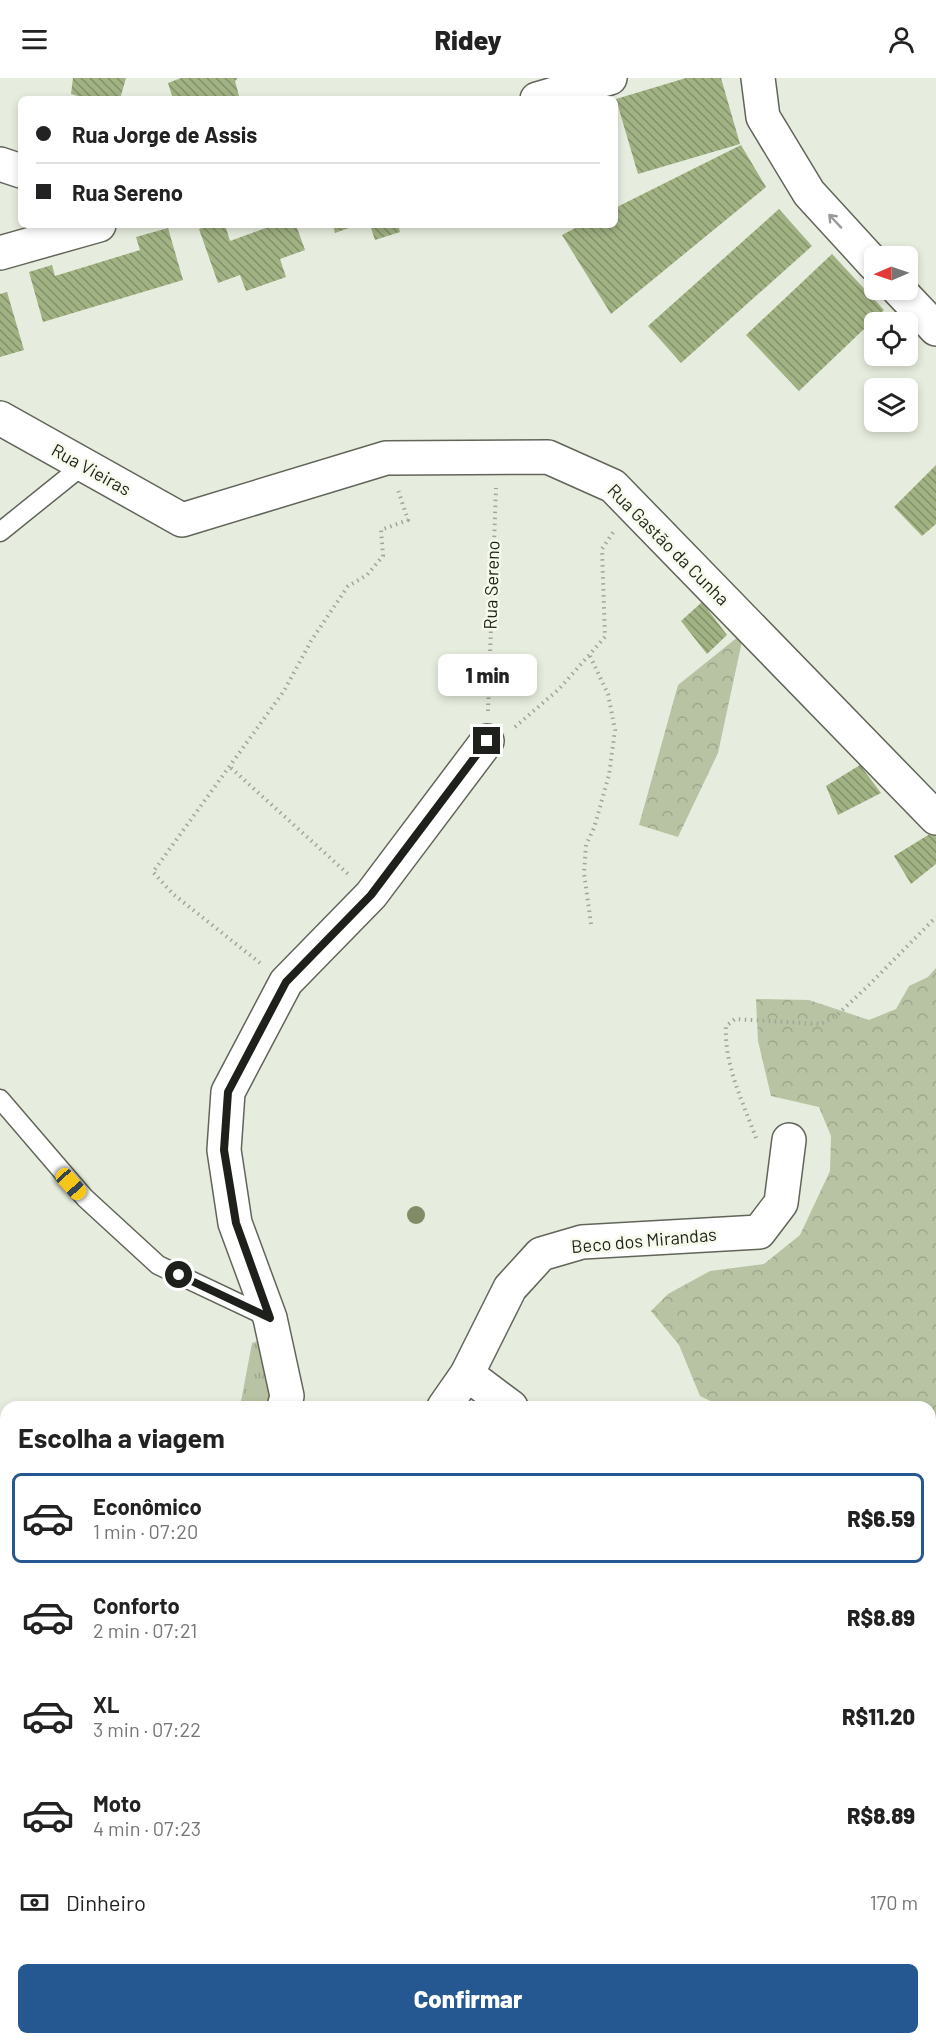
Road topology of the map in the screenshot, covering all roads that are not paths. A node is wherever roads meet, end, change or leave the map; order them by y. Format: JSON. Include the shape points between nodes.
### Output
{"nodes":[{"id":1,"x":610,"y":78,"type":"edge"},
{"id":2,"x":758,"y":78,"type":"edge"},
{"id":3,"x":547,"y":96,"type":"edge"},
{"id":4,"x":0,"y":164,"type":"edge"},
{"id":5,"x":18,"y":170,"type":"edge"},
{"id":6,"x":88,"y":228,"type":"edge"},
{"id":7,"x":0,"y":253,"type":"edge"},
{"id":8,"x":864,"y":253,"type":"edge"},
{"id":9,"x":908,"y":300,"type":"edge"},
{"id":10,"x":936,"y":329,"type":"edge"},
{"id":11,"x":0,"y":418,"type":"edge"},
{"id":12,"x":82,"y":466,"type":"junction"},
{"id":13,"x":182,"y":520,"type":"joint"},
{"id":14,"x":0,"y":532,"type":"edge"},
{"id":15,"x":487,"y":741,"type":"road end"},
{"id":16,"x":936,"y":818,"type":"edge"},
{"id":17,"x":0,"y":1099,"type":"edge"},
{"id":18,"x":774,"y":1144,"type":"road end"},
{"id":19,"x":270,"y":1318,"type":"junction"},
{"id":20,"x":467,"y":1374,"type":"junction"},
{"id":21,"x":286,"y":1401,"type":"edge"},
{"id":22,"x":448,"y":1401,"type":"edge"},
{"id":23,"x":503,"y":1401,"type":"edge"}],
"edges":[{"from":1,"to":3,"type":"street"},
{"from":8,"to":2,"type":"street","one_way":true,"via":[[809,193],[763,117]]},
{"from":4,"to":5,"type":"street"},
{"from":6,"to":7,"type":"street"},
{"from":9,"to":10,"type":"street"},
{"from":11,"to":12,"type":"street","name":"Rua Vieiras"},
{"from":12,"to":13,"type":"street","name":"Rua Vieiras"},
{"from":12,"to":14,"type":"lane"},
{"from":13,"to":16,"type":"street","name":"Rua Gastão da Cunha","via":[[386,458],[548,457],[613,486]]},
{"from":15,"to":19,"type":"street","via":[[371,895],[286,982],[228,1092],[224,1150],[236,1223]]},
{"from":17,"to":19,"type":"lane","via":[[85,1198],[158,1265]]},
{"from":18,"to":20,"type":"street","name":"Beco dos Mirandas","via":[[781,1203],[759,1232],[582,1242],[541,1254],[510,1288]]},
{"from":19,"to":21,"type":"street"},
{"from":20,"to":22,"type":"street","name":"Beco dos Mirandas"},
{"from":20,"to":23,"type":"street"}]}
